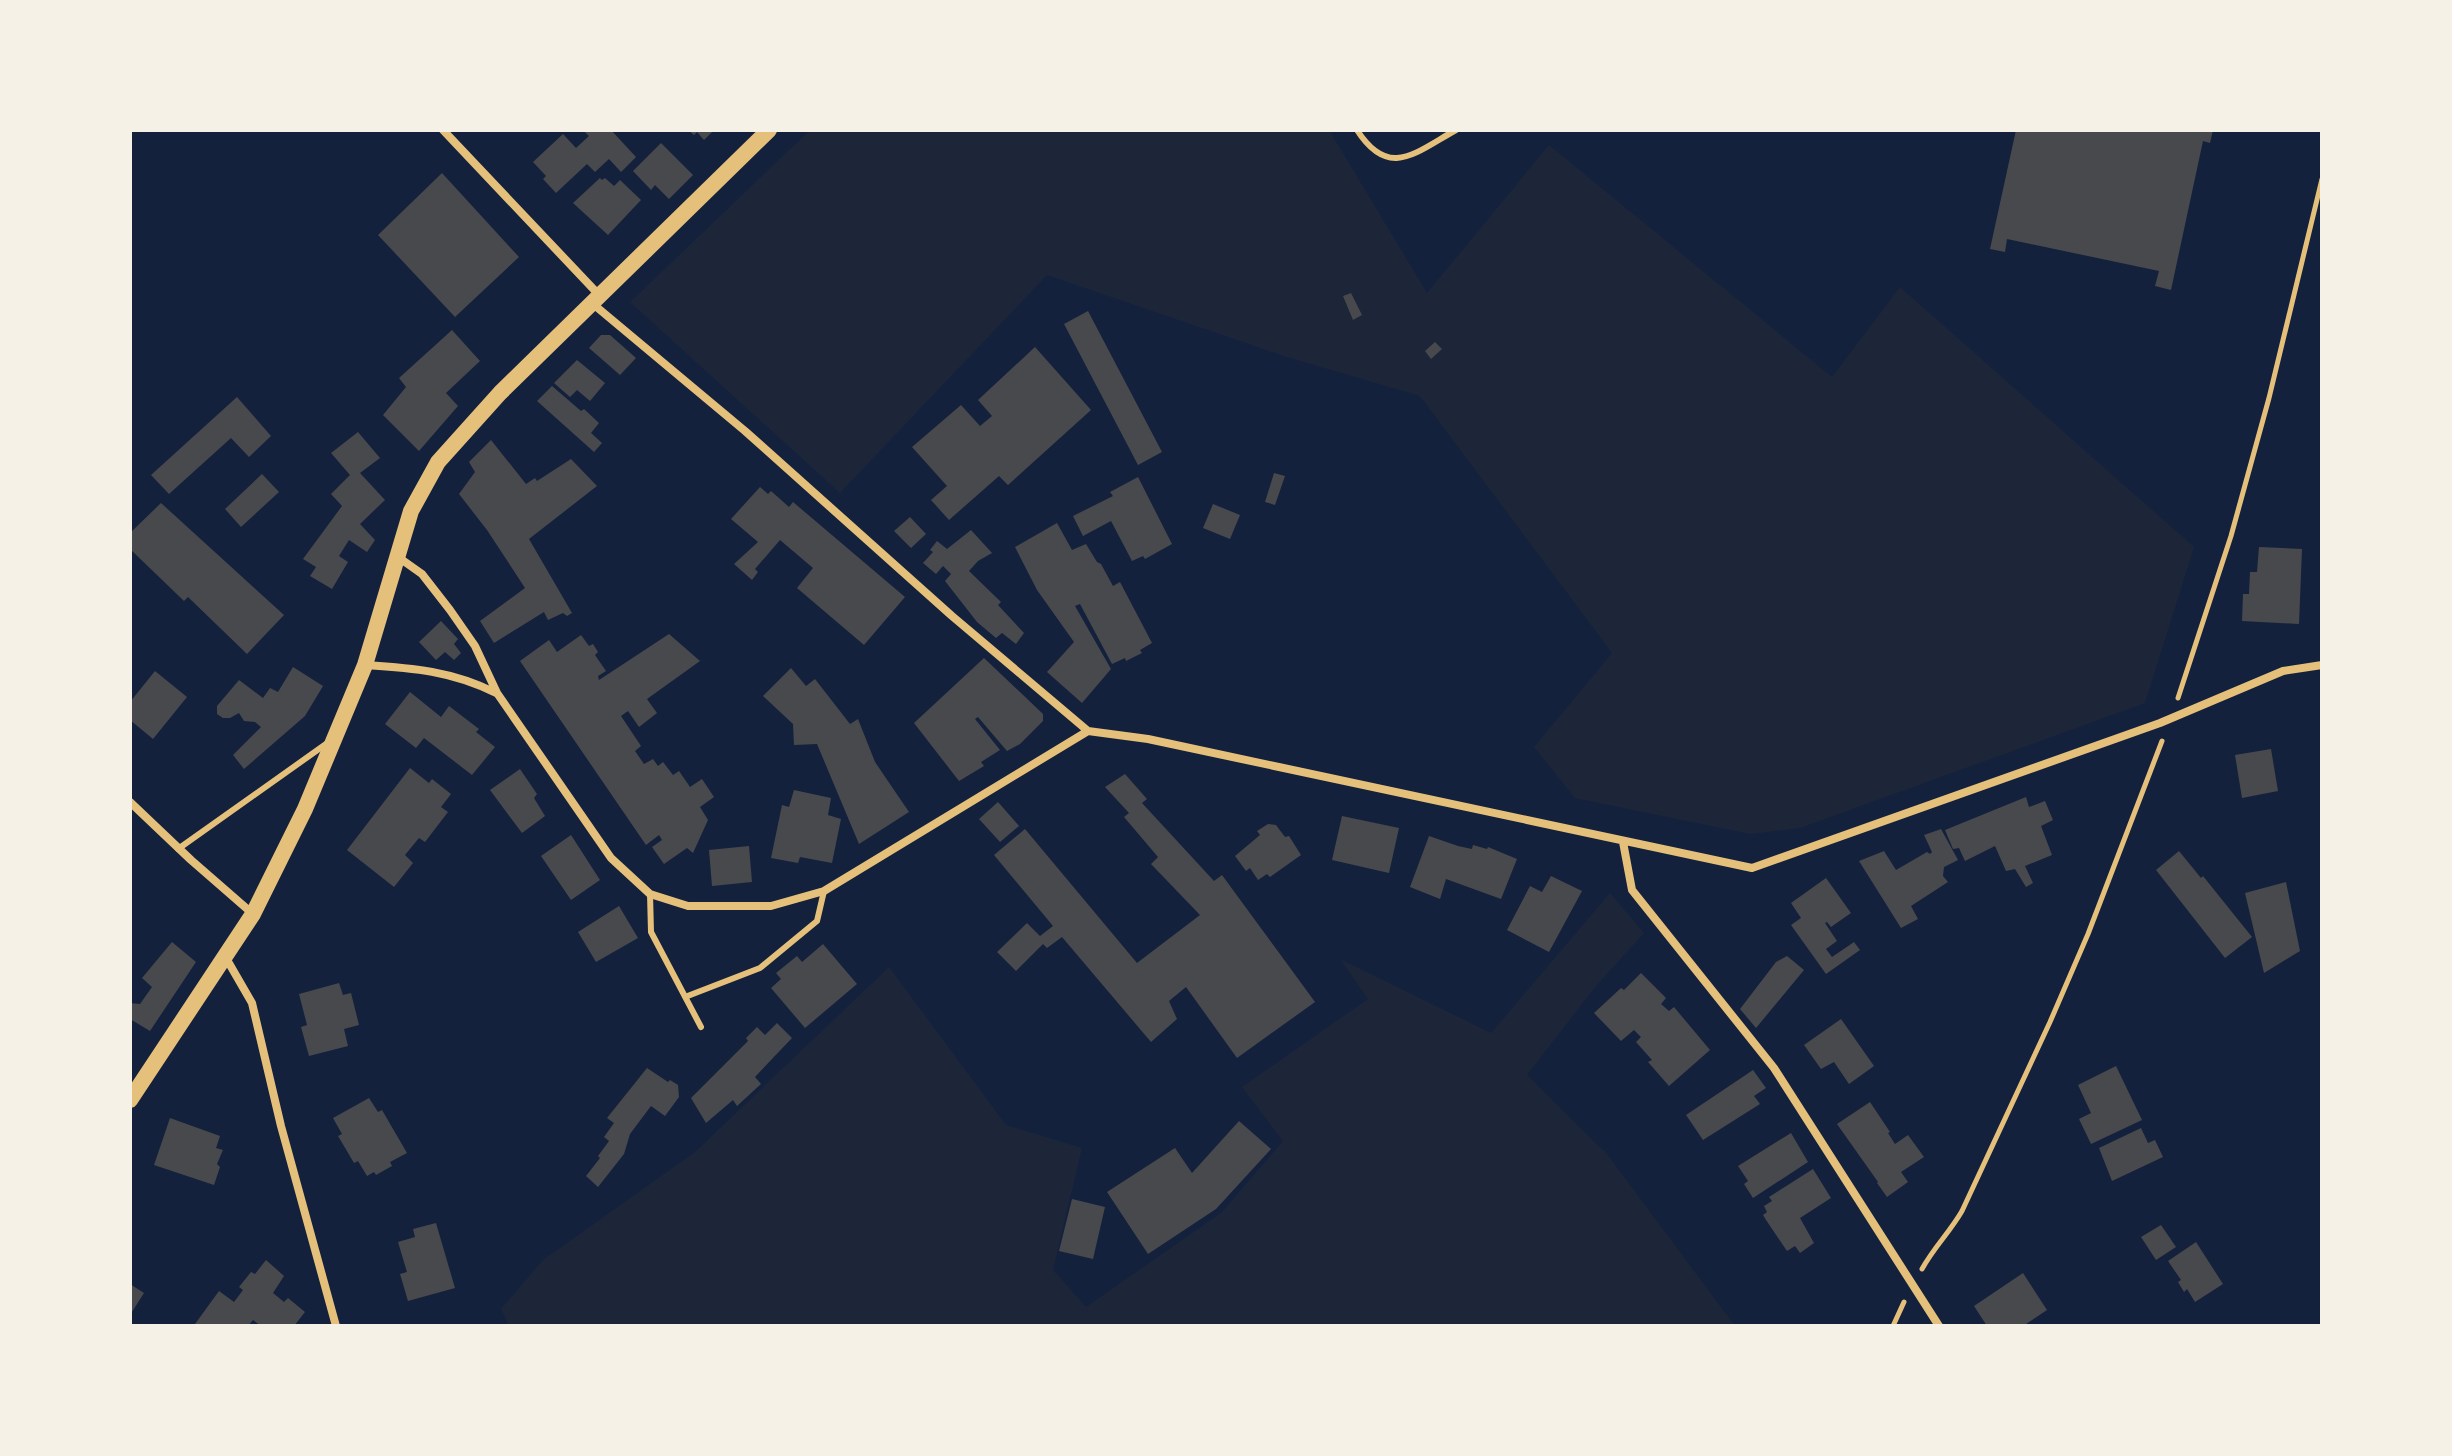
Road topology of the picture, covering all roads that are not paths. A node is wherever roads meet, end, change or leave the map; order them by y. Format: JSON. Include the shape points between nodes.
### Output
{"nodes":[{"id":1,"x":443,"y":130,"type":"edge"},
{"id":2,"x":769,"y":130,"type":"edge"},
{"id":3,"x":1357,"y":130,"type":"edge"},
{"id":4,"x":1456,"y":130,"type":"edge"},
{"id":5,"x":597,"y":300,"type":"junction"},
{"id":6,"x":397,"y":556,"type":"junction"},
{"id":7,"x":365,"y":665,"type":"junction"},
{"id":8,"x":2322,"y":665,"type":"edge"},
{"id":9,"x":497,"y":693,"type":"junction"},
{"id":10,"x":1088,"y":731,"type":"junction"},
{"id":11,"x":335,"y":738,"type":"junction"},
{"id":12,"x":130,"y":802,"type":"edge"},
{"id":13,"x":1623,"y":842,"type":"junction"},
{"id":14,"x":178,"y":849,"type":"junction"},
{"id":15,"x":824,"y":891,"type":"junction"},
{"id":16,"x":650,"y":894,"type":"junction"},
{"id":17,"x":253,"y":914,"type":"junction"},
{"id":18,"x":225,"y":957,"type":"junction"},
{"id":19,"x":685,"y":997,"type":"junction"},
{"id":20,"x":701,"y":1027,"type":"dead end"},
{"id":21,"x":130,"y":1100,"type":"edge"},
{"id":22,"x":336,"y":1326,"type":"edge"},
{"id":23,"x":1939,"y":1326,"type":"edge"}],
"edges":[{"from":1,"to":5,"type":"street"},
{"from":2,"to":5,"type":"main road"},
{"from":3,"to":4,"type":"lane","via":[[1381,156],[1401,160]]},
{"from":5,"to":6,"type":"main road","via":[[500,393],[438,462],[411,511]]},
{"from":5,"to":10,"type":"street"},
{"from":6,"to":7,"type":"main road"},
{"from":6,"to":9,"type":"street","via":[[422,574],[450,610],[475,646]]},
{"from":7,"to":9,"type":"street","via":[[445,673]]},
{"from":7,"to":11,"type":"main road"},
{"from":8,"to":13,"type":"street","via":[[2283,671],[2171,718],[1752,868]]},
{"from":9,"to":16,"type":"street","via":[[611,858]]},
{"from":10,"to":13,"type":"street","via":[[1148,739]]},
{"from":10,"to":15,"type":"street"},
{"from":11,"to":14,"type":"lane"},
{"from":11,"to":17,"type":"main road"},
{"from":12,"to":14,"type":"street"},
{"from":13,"to":23,"type":"street","via":[[1632,890],[1774,1068]]},
{"from":14,"to":17,"type":"street"},
{"from":15,"to":16,"type":"street","via":[[771,906],[688,906]]},
{"from":15,"to":19,"type":"lane","via":[[817,921],[760,968]]},
{"from":16,"to":19,"type":"lane","via":[[651,932]]},
{"from":17,"to":18,"type":"main road"},
{"from":18,"to":21,"type":"main road"},
{"from":18,"to":22,"type":"street","via":[[252,1003]]},
{"from":19,"to":20,"type":"lane"}]}
